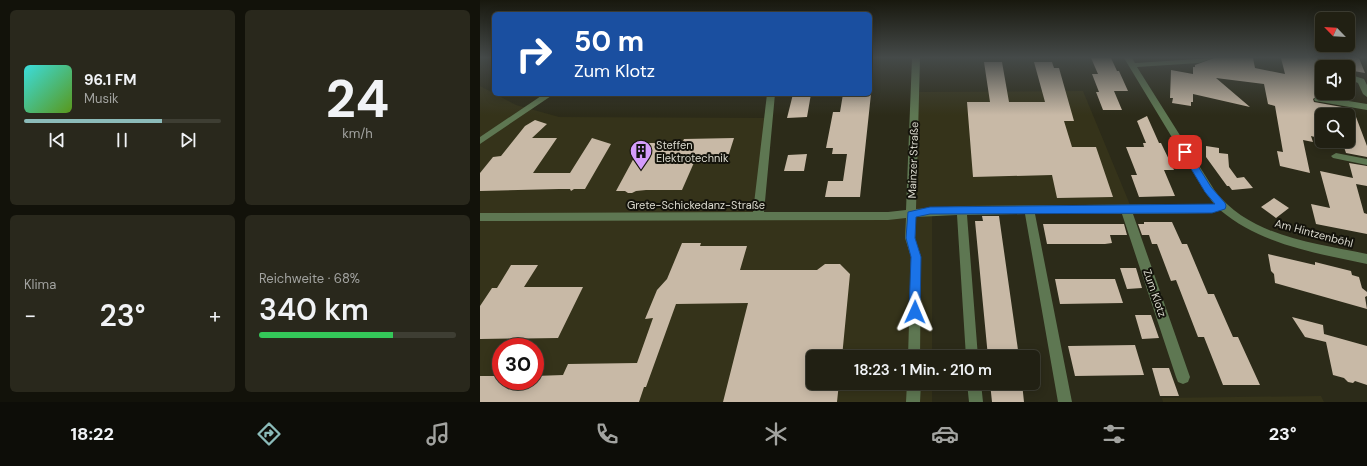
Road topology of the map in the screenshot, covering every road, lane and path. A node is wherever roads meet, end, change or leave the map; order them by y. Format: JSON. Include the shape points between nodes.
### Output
{"nodes":[{"id":1,"x":915,"y":77,"type":"edge"},
{"id":2,"x":1139,"y":77,"type":"edge"},
{"id":3,"x":1355,"y":79,"type":"edge"},
{"id":4,"x":1367,"y":94,"type":"edge"},
{"id":5,"x":547,"y":96,"type":"edge"},
{"id":6,"x":771,"y":96,"type":"edge"},
{"id":7,"x":1324,"y":100,"type":"edge"},
{"id":8,"x":1367,"y":107,"type":"edge"},
{"id":9,"x":480,"y":141,"type":"edge"},
{"id":10,"x":1336,"y":156,"type":"dead end"},
{"id":11,"x":1367,"y":162,"type":"edge"},
{"id":12,"x":1222,"y":206,"type":"junction"},
{"id":13,"x":1126,"y":209,"type":"junction"},
{"id":14,"x":962,"y":210,"type":"junction"},
{"id":15,"x":1028,"y":210,"type":"junction"},
{"id":16,"x":911,"y":214,"type":"junction"},
{"id":17,"x":480,"y":217,"type":"edge"},
{"id":18,"x":758,"y":217,"type":"junction"},
{"id":19,"x":1367,"y":259,"type":"edge"},
{"id":20,"x":914,"y":350,"type":"edge"},
{"id":21,"x":972,"y":350,"type":"edge"},
{"id":22,"x":1183,"y":377,"type":"dead end"},
{"id":23,"x":914,"y":390,"type":"edge"},
{"id":24,"x":975,"y":390,"type":"edge"},
{"id":25,"x":913,"y":402,"type":"edge"},
{"id":26,"x":976,"y":402,"type":"edge"},
{"id":27,"x":1065,"y":402,"type":"edge"}],
"edges":[{"from":1,"to":16,"type":"street","name":"Mainzer Straße"},
{"from":2,"to":12,"type":"street","name":"Am Hintzenböhl","via":[[1208,190]]},
{"from":3,"to":4,"type":"street","via":[[1361,81]]},
{"from":5,"to":9,"type":"street"},
{"from":6,"to":18,"type":"street"},
{"from":7,"to":8,"type":"street"},
{"from":10,"to":11,"type":"street"},
{"from":12,"to":13,"type":"street","via":[[1212,209]]},
{"from":12,"to":19,"type":"street","name":"Am Hintzenböhl","via":[[1257,229],[1280,238]]},
{"from":13,"to":15,"type":"street"},
{"from":13,"to":22,"type":"street","name":"Zum Klotz"},
{"from":14,"to":15,"type":"street"},
{"from":14,"to":16,"type":"street"},
{"from":14,"to":21,"type":"street"},
{"from":15,"to":27,"type":"street"},
{"from":16,"to":18,"type":"street","name":"Grete-Schickedanz-Straße"},
{"from":16,"to":20,"type":"street","name":"Mainzer Straße","via":[[910,238],[916,257]]},
{"from":17,"to":18,"type":"street","name":"Grete-Schickedanz-Straße"},
{"from":23,"to":25,"type":"street"},
{"from":24,"to":26,"type":"street"}]}
